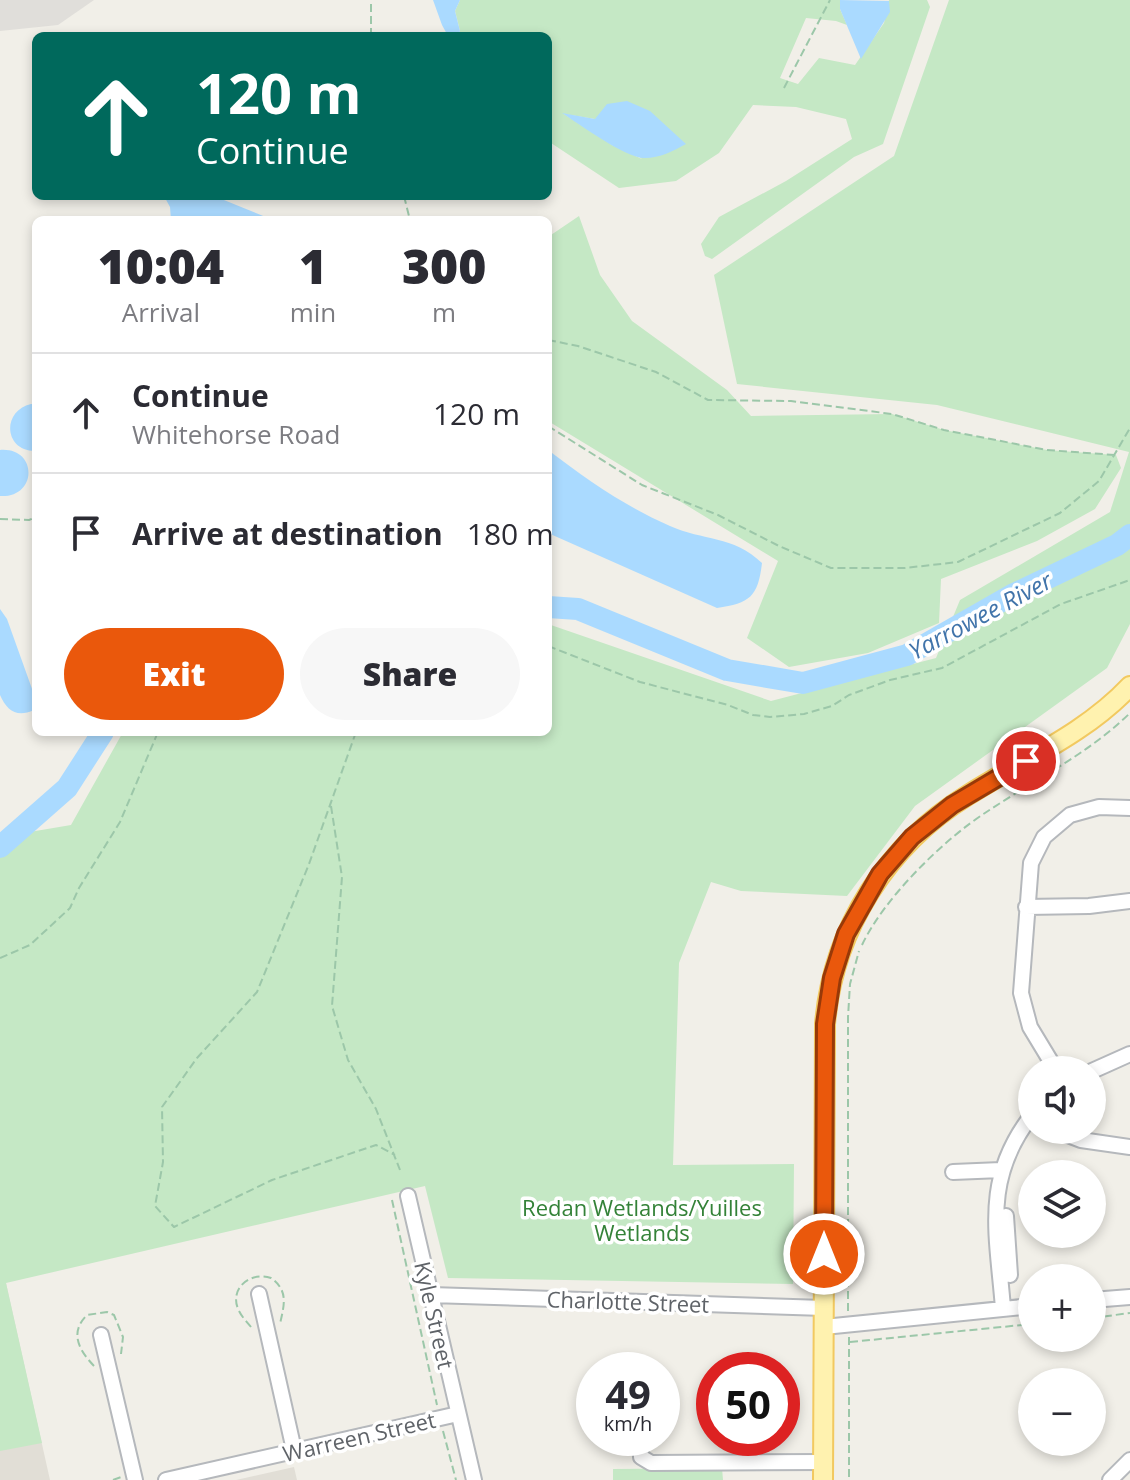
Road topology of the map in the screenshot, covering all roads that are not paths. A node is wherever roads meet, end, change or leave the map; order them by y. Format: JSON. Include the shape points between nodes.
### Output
{"nodes":[{"id":1,"x":1130,"y":686,"type":"edge"},
{"id":2,"x":1130,"y":808,"type":"edge"},
{"id":3,"x":1130,"y":901,"type":"edge"},
{"id":4,"x":1026,"y":907,"type":"junction"},
{"id":5,"x":1130,"y":1054,"type":"edge"},
{"id":6,"x":1048,"y":1056,"type":"edge"},
{"id":7,"x":1106,"y":1065,"type":"edge"},
{"id":8,"x":1018,"y":1135,"type":"edge"},
{"id":9,"x":1106,"y":1144,"type":"edge"},
{"id":10,"x":1130,"y":1147,"type":"edge"},
{"id":11,"x":1001,"y":1170,"type":"junction"},
{"id":12,"x":953,"y":1172,"type":"dead end"},
{"id":13,"x":408,"y":1196,"type":"dead end"},
{"id":14,"x":259,"y":1294,"type":"dead end"},
{"id":15,"x":431,"y":1295,"type":"junction"},
{"id":16,"x":1130,"y":1297,"type":"edge"},
{"id":17,"x":1106,"y":1299,"type":"edge"},
{"id":18,"x":1018,"y":1307,"type":"edge"},
{"id":19,"x":1007,"y":1308,"type":"junction"},
{"id":20,"x":824,"y":1318,"type":"junction"},
{"id":21,"x":101,"y":1335,"type":"dead end"},
{"id":22,"x":458,"y":1414,"type":"junction"},
{"id":23,"x":294,"y":1450,"type":"junction"},
{"id":24,"x":641,"y":1456,"type":"edge"},
{"id":25,"x":1130,"y":1460,"type":"edge"},
{"id":26,"x":823,"y":1471,"type":"edge"},
{"id":27,"x":128,"y":1479,"type":"edge"},
{"id":28,"x":166,"y":1480,"type":"edge"},
{"id":29,"x":474,"y":1480,"type":"edge"},
{"id":30,"x":1110,"y":1480,"type":"edge"}],
"edges":[{"from":1,"to":20,"type":"main road","via":[[1070,735],[952,805],[922,829],[867,894],[846,934],[825,1024]]},
{"from":2,"to":4,"type":"street","via":[[1081,811],[1049,830],[1031,863]]},
{"from":3,"to":4,"type":"street"},
{"from":4,"to":6,"type":"street","via":[[1022,1002]]},
{"from":5,"to":7,"type":"street"},
{"from":8,"to":11,"type":"street"},
{"from":9,"to":10,"type":"street"},
{"from":11,"to":12,"type":"street"},
{"from":11,"to":19,"type":"street"},
{"from":13,"to":15,"type":"street","name":"Kyle Street"},
{"from":14,"to":23,"type":"street"},
{"from":15,"to":20,"type":"street","name":"Charlotte Street"},
{"from":15,"to":22,"type":"street","name":"Kyle Street"},
{"from":16,"to":17,"type":"street"},
{"from":18,"to":19,"type":"street","name":"Charlotte Street"},
{"from":19,"to":20,"type":"street","name":"Charlotte Street"},
{"from":20,"to":26,"type":"main road"},
{"from":21,"to":27,"type":"street"},
{"from":22,"to":23,"type":"street","name":"Warreen Street"},
{"from":22,"to":29,"type":"street","name":"Kyle Street"},
{"from":23,"to":28,"type":"street","name":"Warreen Street"},
{"from":24,"to":26,"type":"street","via":[[651,1463]]},
{"from":25,"to":30,"type":"street"}]}
